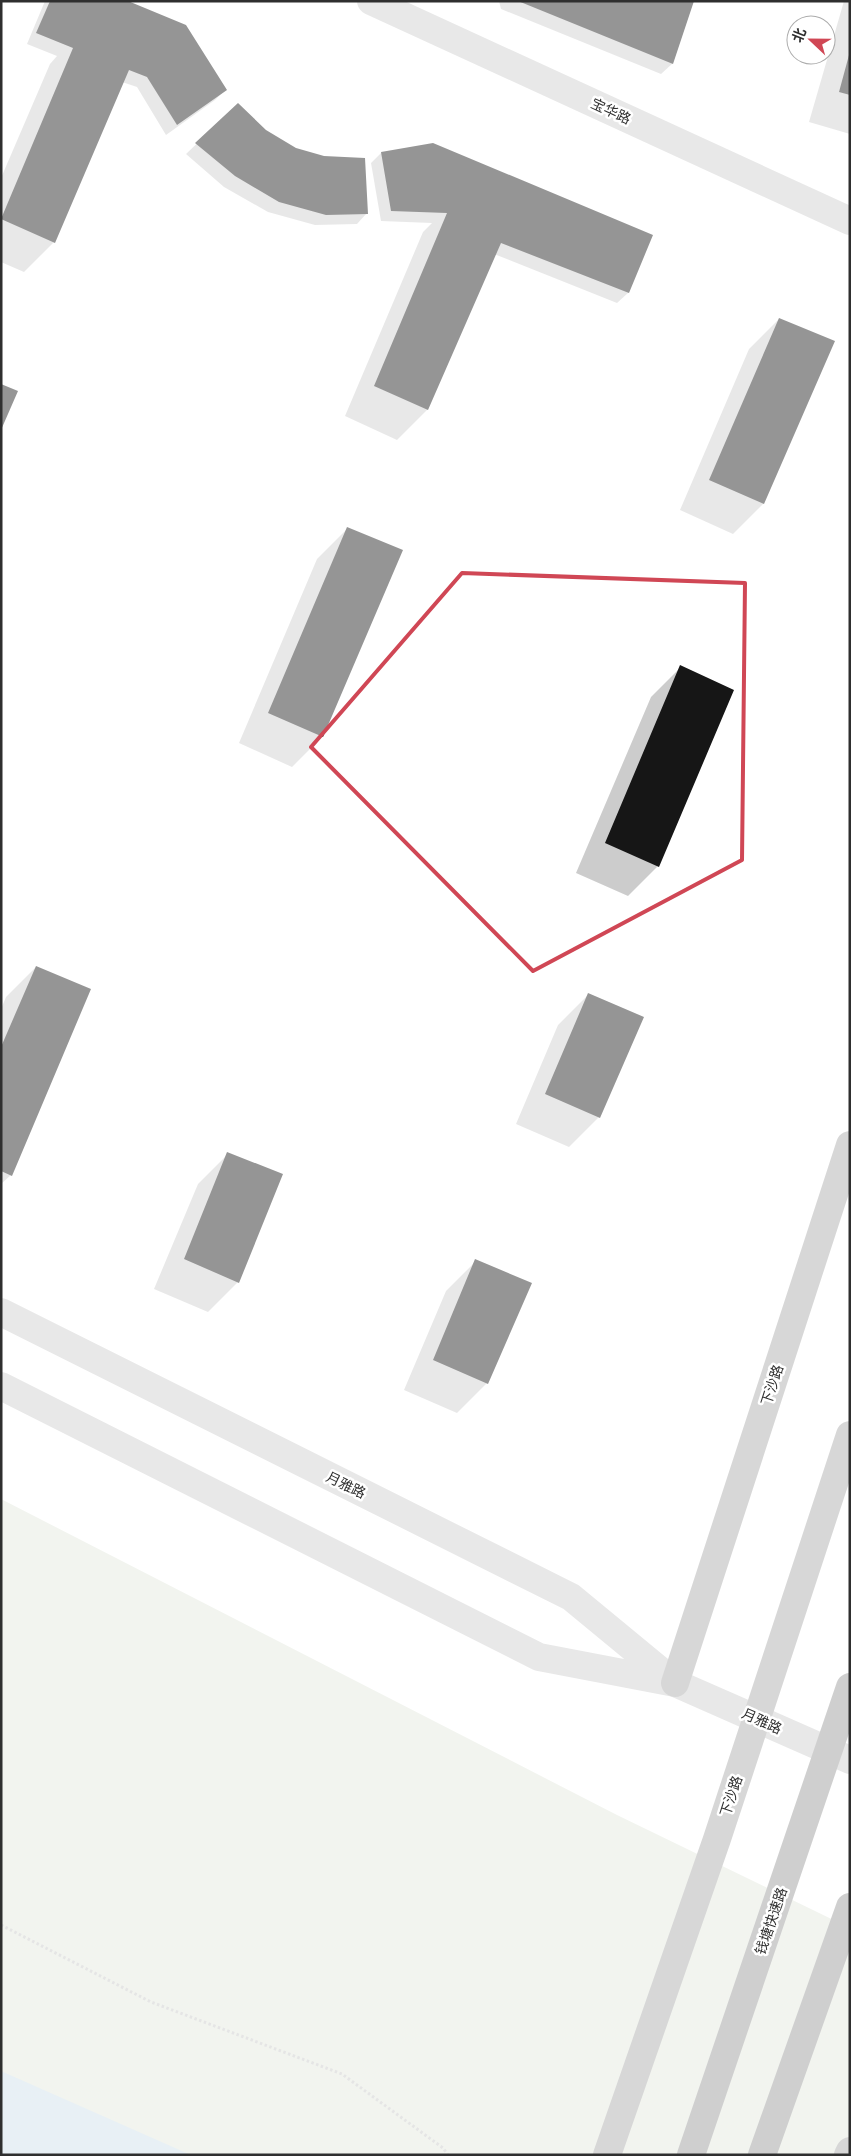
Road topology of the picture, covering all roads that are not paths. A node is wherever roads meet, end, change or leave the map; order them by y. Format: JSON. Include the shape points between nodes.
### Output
{"nodes":[{"id":1,"x":371,"y":1,"type":"edge"},
{"id":2,"x":850,"y":220,"type":"edge"},
{"id":3,"x":850,"y":1145,"type":"edge"},
{"id":4,"x":1,"y":1312,"type":"edge"},
{"id":5,"x":1,"y":1386,"type":"edge"},
{"id":6,"x":850,"y":1435,"type":"edge"},
{"id":7,"x":675,"y":1683,"type":"junction"},
{"id":8,"x":850,"y":1687,"type":"edge"},
{"id":9,"x":850,"y":1760,"type":"edge"},
{"id":10,"x":850,"y":1907,"type":"edge"},
{"id":11,"x":850,"y":2151,"type":"edge"},
{"id":12,"x":607,"y":2155,"type":"edge"},
{"id":13,"x":691,"y":2155,"type":"edge"},
{"id":14,"x":762,"y":2155,"type":"edge"},
{"id":15,"x":848,"y":2155,"type":"edge"}],
"edges":[{"from":1,"to":2,"type":"street","name":"宝华路"},
{"from":3,"to":7,"type":"main road","name":"下沙路"},
{"from":4,"to":7,"type":"street","name":"月雅路","via":[[571,1597]]},
{"from":5,"to":7,"type":"street","name":"月雅路","via":[[539,1657]]},
{"from":6,"to":12,"type":"main road","name":"下沙路","bridge":true,"via":[[717,1840]]},
{"from":7,"to":9,"type":"street","name":"月雅路"},
{"from":8,"to":13,"type":"highway","name":"钱塘快速路","bridge":true},
{"from":10,"to":14,"type":"highway"},
{"from":11,"to":15,"type":"main road"}]}
